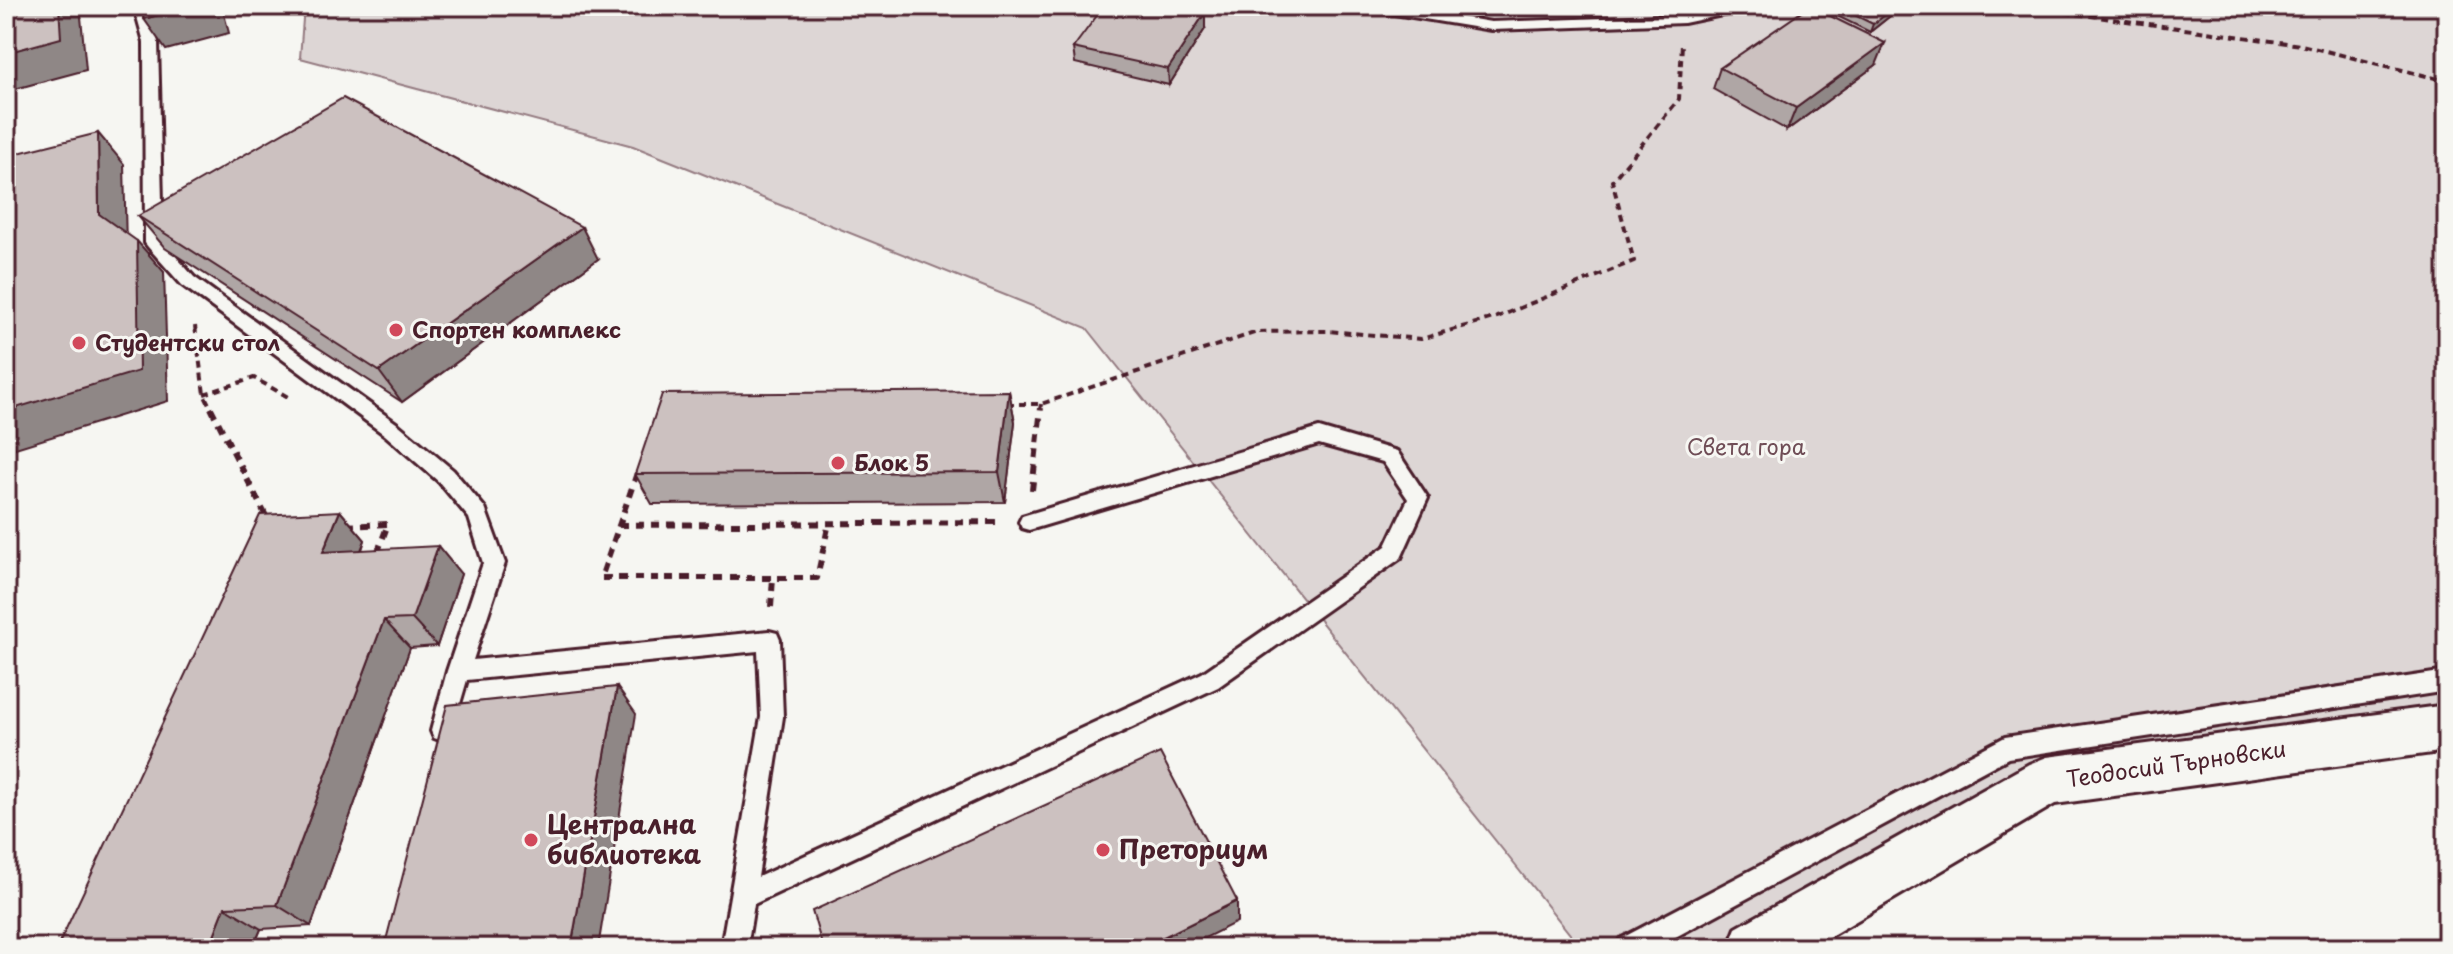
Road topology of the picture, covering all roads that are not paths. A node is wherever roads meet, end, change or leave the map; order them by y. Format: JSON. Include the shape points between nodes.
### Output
{"nodes":[{"id":1,"x":141,"y":6,"type":"edge"},
{"id":2,"x":1370,"y":6,"type":"edge"},
{"id":3,"x":1746,"y":6,"type":"edge"},
{"id":4,"x":1029,"y":522,"type":"road end"},
{"id":5,"x":458,"y":671,"type":"junction"},
{"id":6,"x":2447,"y":681,"type":"edge"},
{"id":7,"x":2447,"y":728,"type":"edge"},
{"id":8,"x":438,"y":748,"type":"edge"},
{"id":9,"x":740,"y":898,"type":"junction"},
{"id":10,"x":734,"y":948,"type":"edge"},
{"id":11,"x":1629,"y":948,"type":"edge"},
{"id":12,"x":1756,"y":948,"type":"edge"}],
"edges":[{"from":1,"to":5,"type":"lane","via":[[151,42],[154,243],[188,281],[392,430],[446,476],[478,514],[494,563]]},
{"from":2,"to":3,"type":"lane","via":[[1491,26],[1684,19]]},
{"from":4,"to":9,"type":"lane","via":[[1319,436],[1390,456],[1418,498],[1394,552],[1210,680]]},
{"from":5,"to":8,"type":"lane"},
{"from":5,"to":9,"type":"lane","via":[[769,640],[772,717]]},
{"from":6,"to":11,"type":"lane","via":[[2005,748]]},
{"from":7,"to":12,"type":"street","name":"Теодосий Търновски","via":[[2047,781]]},
{"from":9,"to":10,"type":"lane"}]}
